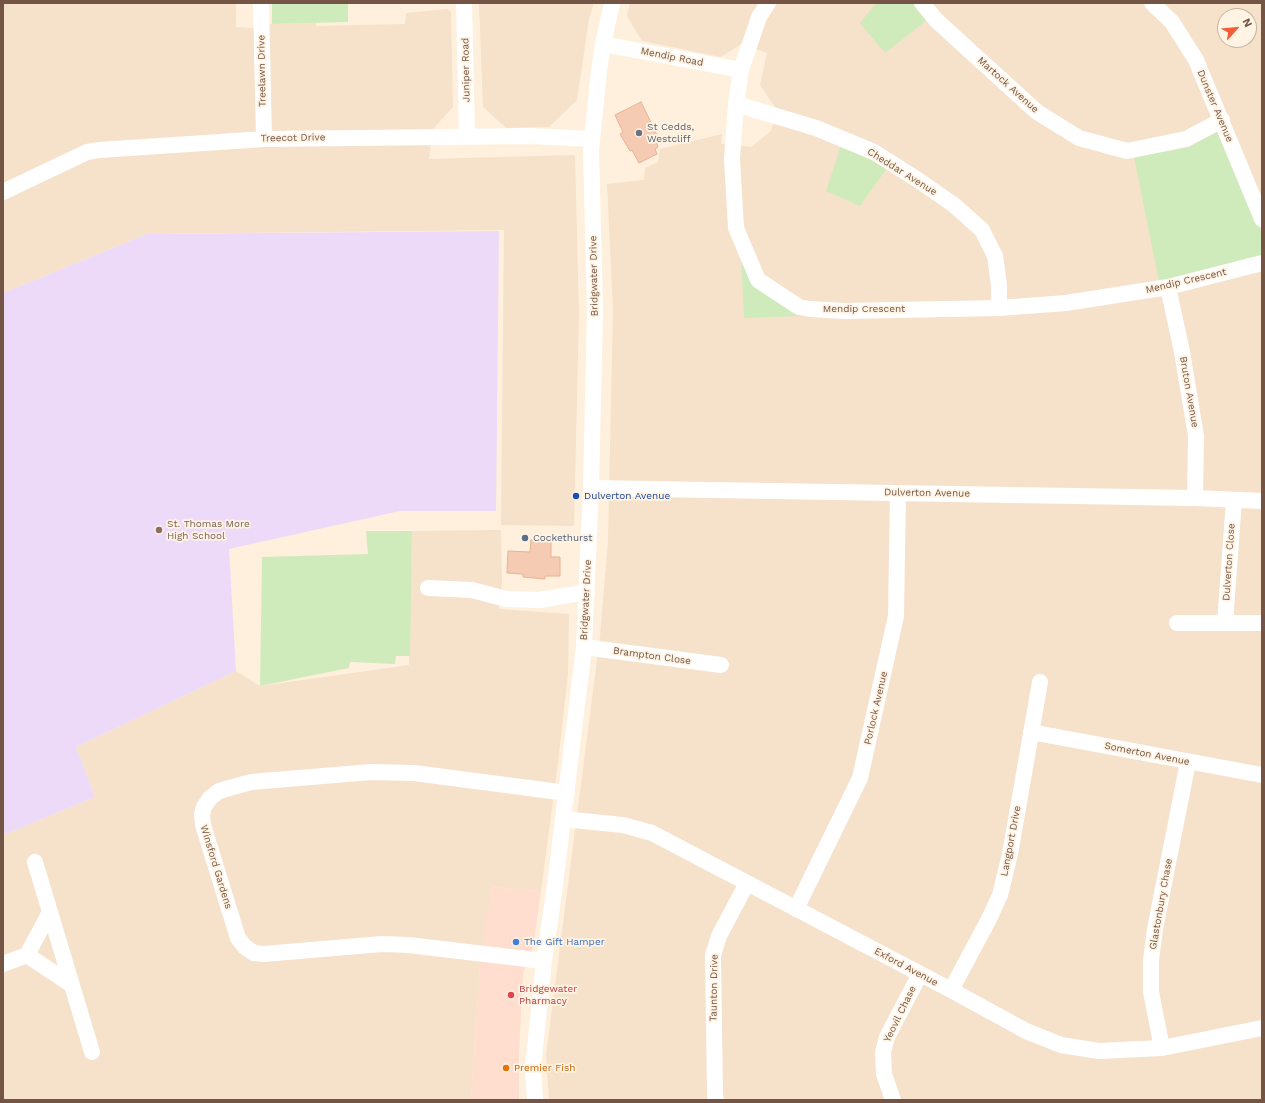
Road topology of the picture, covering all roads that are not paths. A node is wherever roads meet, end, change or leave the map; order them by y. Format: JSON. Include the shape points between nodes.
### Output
{"nodes":[{"id":1,"x":261,"y":3,"type":"edge"},
{"id":2,"x":464,"y":3,"type":"edge"},
{"id":3,"x":612,"y":3,"type":"edge"},
{"id":4,"x":768,"y":3,"type":"edge"},
{"id":5,"x":922,"y":3,"type":"edge"},
{"id":6,"x":1152,"y":3,"type":"edge"},
{"id":7,"x":603,"y":44,"type":"junction"},
{"id":8,"x":741,"y":70,"type":"junction"},
{"id":9,"x":736,"y":104,"type":"junction"},
{"id":10,"x":1222,"y":120,"type":"junction"},
{"id":11,"x":467,"y":136,"type":"junction"},
{"id":12,"x":264,"y":139,"type":"junction"},
{"id":13,"x":592,"y":139,"type":"junction"},
{"id":14,"x":3,"y":192,"type":"edge"},
{"id":15,"x":1262,"y":219,"type":"edge"},
{"id":16,"x":1262,"y":263,"type":"edge"},
{"id":17,"x":1168,"y":287,"type":"junction"},
{"id":18,"x":999,"y":308,"type":"junction"},
{"id":19,"x":591,"y":488,"type":"junction"},
{"id":20,"x":898,"y":493,"type":"junction"},
{"id":21,"x":1195,"y":498,"type":"junction"},
{"id":22,"x":1234,"y":500,"type":"junction"},
{"id":23,"x":1262,"y":501,"type":"edge"},
{"id":24,"x":428,"y":588,"type":"dead end"},
{"id":25,"x":587,"y":592,"type":"junction"},
{"id":26,"x":1177,"y":623,"type":"dead end"},
{"id":27,"x":1225,"y":623,"type":"junction"},
{"id":28,"x":1262,"y":623,"type":"edge"},
{"id":29,"x":584,"y":647,"type":"junction"},
{"id":30,"x":721,"y":665,"type":"dead end"},
{"id":31,"x":1040,"y":682,"type":"dead end"},
{"id":32,"x":1031,"y":732,"type":"junction"},
{"id":33,"x":1188,"y":762,"type":"junction"},
{"id":34,"x":1262,"y":775,"type":"edge"},
{"id":35,"x":567,"y":793,"type":"junction"},
{"id":36,"x":563,"y":819,"type":"junction"},
{"id":37,"x":35,"y":862,"type":"dead end"},
{"id":38,"x":748,"y":883,"type":"junction"},
{"id":39,"x":796,"y":909,"type":"junction"},
{"id":40,"x":50,"y":912,"type":"junction"},
{"id":41,"x":27,"y":954,"type":"junction"},
{"id":42,"x":544,"y":961,"type":"junction"},
{"id":43,"x":3,"y":964,"type":"edge"},
{"id":44,"x":920,"y":974,"type":"junction"},
{"id":45,"x":72,"y":985,"type":"junction"},
{"id":46,"x":950,"y":990,"type":"junction"},
{"id":47,"x":1262,"y":1028,"type":"edge"},
{"id":48,"x":1162,"y":1048,"type":"junction"},
{"id":49,"x":92,"y":1052,"type":"dead end"},
{"id":50,"x":535,"y":1100,"type":"edge"},
{"id":51,"x":716,"y":1100,"type":"edge"},
{"id":52,"x":894,"y":1100,"type":"edge"}],
"edges":[{"from":1,"to":12,"type":"street","name":"Treelawn Drive"},
{"from":2,"to":11,"type":"street","name":"Juniper Road"},
{"from":3,"to":7,"type":"street","name":"Bridgwater Drive"},
{"from":4,"to":8,"type":"street","name":"Mendip Crescent","via":[[759,17]]},
{"from":5,"to":10,"type":"street","name":"Martock Avenue","via":[[936,20],[1037,112],[1079,138],[1127,151],[1186,139]]},
{"from":6,"to":10,"type":"street","name":"Dunster Avenue","via":[[1172,22],[1196,60]]},
{"from":7,"to":8,"type":"street","name":"Mendip Road"},
{"from":7,"to":13,"type":"street","name":"Bridgwater Drive"},
{"from":8,"to":9,"type":"street","name":"Mendip Crescent"},
{"from":9,"to":18,"type":"street","name":"Cheddar Avenue","via":[[816,128],[874,152],[954,205],[982,230],[995,256]]},
{"from":9,"to":18,"type":"street","name":"Mendip Crescent","via":[[732,159],[736,228],[758,280],[799,307],[810,309],[845,311]]},
{"from":10,"to":15,"type":"street","name":"Dunster Avenue"},
{"from":11,"to":12,"type":"street","name":"Treecot Drive"},
{"from":11,"to":13,"type":"street","name":"Treecot Drive"},
{"from":12,"to":14,"type":"street","name":"Treecot Drive","via":[[88,152]]},
{"from":13,"to":19,"type":"street","name":"Bridgwater Drive","via":[[595,308]]},
{"from":16,"to":17,"type":"street","name":"Mendip Crescent"},
{"from":17,"to":18,"type":"street","name":"Mendip Crescent","via":[[1066,303]]},
{"from":17,"to":21,"type":"street","name":"Bruton Avenue","via":[[1196,436]]},
{"from":19,"to":20,"type":"street","name":"Dulverton Avenue"},
{"from":19,"to":25,"type":"street","name":"Bridgwater Drive"},
{"from":20,"to":21,"type":"street","name":"Dulverton Avenue"},
{"from":20,"to":39,"type":"street","name":"Porlock Avenue","via":[[896,616],[860,778]]},
{"from":21,"to":22,"type":"street","name":"Dulverton Avenue"},
{"from":22,"to":23,"type":"street","name":"Dulverton Avenue"},
{"from":22,"to":27,"type":"street","name":"Dulverton Close"},
{"from":24,"to":25,"type":"street","via":[[472,590],[506,599],[539,600]]},
{"from":25,"to":29,"type":"street","name":"Bridgwater Drive"},
{"from":26,"to":27,"type":"street"},
{"from":27,"to":28,"type":"street"},
{"from":29,"to":30,"type":"street","name":"Brampton Close"},
{"from":29,"to":35,"type":"street","name":"Bridgwater Drive"},
{"from":31,"to":32,"type":"street","name":"Langport Drive"},
{"from":32,"to":33,"type":"street","name":"Somerton Avenue"},
{"from":32,"to":46,"type":"street","name":"Langport Drive","via":[[1010,854],[1000,895]]},
{"from":33,"to":34,"type":"street","name":"Somerton Avenue"},
{"from":33,"to":48,"type":"street","name":"Glastonbury Chase","via":[[1151,960],[1151,992]]},
{"from":35,"to":36,"type":"street","name":"Bridgwater Drive"},
{"from":35,"to":42,"type":"street","name":"Winsford Gardens","via":[[414,773],[371,772],[251,782],[219,791],[210,798],[202,814],[238,938],[254,953],[382,944]]},
{"from":36,"to":38,"type":"street","name":"Exford Avenue","via":[[623,825],[652,833]]},
{"from":36,"to":42,"type":"street","name":"Bridgwater Drive"},
{"from":37,"to":40,"type":"street"},
{"from":38,"to":39,"type":"street","name":"Exford Avenue"},
{"from":38,"to":51,"type":"street","name":"Taunton Drive","via":[[719,936],[713,955]]},
{"from":39,"to":44,"type":"street","name":"Exford Avenue"},
{"from":40,"to":41,"type":"street"},
{"from":40,"to":45,"type":"street"},
{"from":41,"to":43,"type":"street"},
{"from":41,"to":45,"type":"street"},
{"from":42,"to":50,"type":"street","name":"Bridgwater Drive","via":[[533,1067]]},
{"from":44,"to":46,"type":"street","name":"Exford Avenue"},
{"from":44,"to":52,"type":"street","name":"Yeovil Chase","via":[[887,1037],[883,1052],[884,1074]]},
{"from":45,"to":49,"type":"street"},
{"from":46,"to":48,"type":"street","name":"Exford Avenue","via":[[1026,1032],[1061,1045],[1099,1051]]},
{"from":47,"to":48,"type":"street","name":"Exford Avenue"}]}
